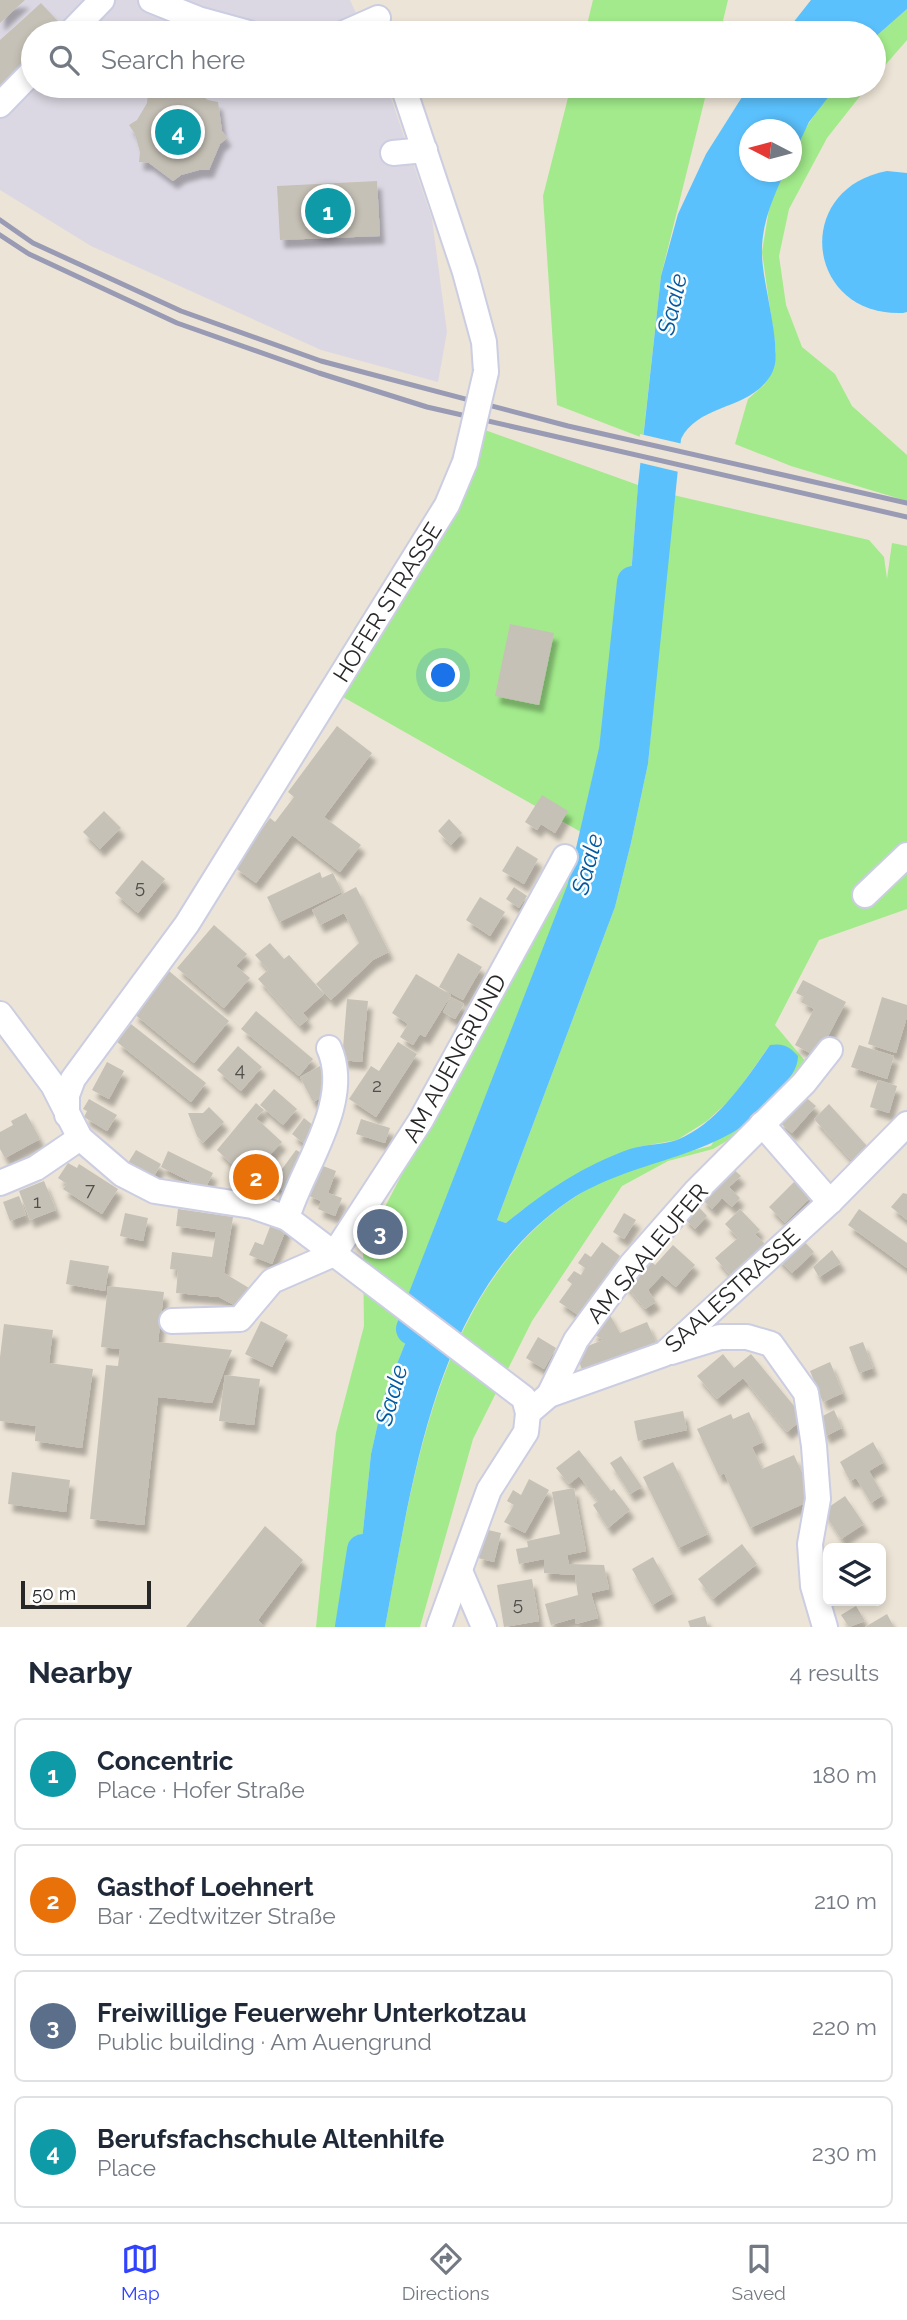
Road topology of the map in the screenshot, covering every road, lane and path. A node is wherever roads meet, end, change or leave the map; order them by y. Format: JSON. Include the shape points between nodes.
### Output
{"nodes":[{"id":1,"x":102,"y":0,"type":"edge"},
{"id":2,"x":151,"y":0,"type":"edge"},
{"id":3,"x":81,"y":21,"type":"edge"},
{"id":4,"x":205,"y":21,"type":"edge"},
{"id":5,"x":21,"y":83,"type":"edge"},
{"id":6,"x":407,"y":98,"type":"edge"},
{"id":7,"x":0,"y":105,"type":"edge"},
{"id":8,"x":425,"y":150,"type":"junction"},
{"id":9,"x":393,"y":153,"type":"dead end"},
{"id":10,"x":907,"y":855,"type":"edge"},
{"id":11,"x":565,"y":858,"type":"dead end"},
{"id":12,"x":865,"y":895,"type":"dead end"},
{"id":13,"x":0,"y":1014,"type":"edge"},
{"id":14,"x":329,"y":1048,"type":"dead end"},
{"id":15,"x":830,"y":1050,"type":"dead end"},
{"id":16,"x":84,"y":1063,"type":"junction"},
{"id":17,"x":43,"y":1072,"type":"junction"},
{"id":18,"x":762,"y":1124,"type":"junction"},
{"id":19,"x":907,"y":1124,"type":"edge"},
{"id":20,"x":74,"y":1129,"type":"junction"},
{"id":21,"x":0,"y":1183,"type":"edge"},
{"id":22,"x":830,"y":1202,"type":"junction"},
{"id":23,"x":287,"y":1218,"type":"junction"},
{"id":24,"x":343,"y":1261,"type":"junction"},
{"id":25,"x":172,"y":1321,"type":"dead end"},
{"id":26,"x":664,"y":1354,"type":"junction"},
{"id":27,"x":549,"y":1395,"type":"junction"},
{"id":28,"x":528,"y":1413,"type":"junction"},
{"id":29,"x":460,"y":1571,"type":"junction"},
{"id":30,"x":439,"y":1627,"type":"edge"},
{"id":31,"x":484,"y":1627,"type":"edge"},
{"id":32,"x":825,"y":1627,"type":"edge"}],
"edges":[{"from":1,"to":3,"type":"street"},
{"from":2,"to":4,"type":"street"},
{"from":5,"to":7,"type":"street"},
{"from":6,"to":8,"type":"street","name":"HOFER STRASSE"},
{"from":8,"to":9,"type":"street"},
{"from":8,"to":16,"type":"street","name":"HOFER STRASSE","bridge":true,"via":[[484,342],[486,372],[465,462],[447,505],[194,913]]},
{"from":10,"to":12,"type":"street"},
{"from":11,"to":24,"type":"street","name":"AM AUENGRUND"},
{"from":13,"to":17,"type":"street"},
{"from":14,"to":23,"type":"street","via":[[337,1073],[332,1101]]},
{"from":15,"to":18,"type":"street","name":"AM SAALEUFER"},
{"from":16,"to":17,"type":"street","via":[[70,1074]]},
{"from":16,"to":20,"type":"street","name":"HOFER STRASSE","via":[[67,1095]]},
{"from":17,"to":20,"type":"street"},
{"from":18,"to":22,"type":"street"},
{"from":18,"to":27,"type":"street","name":"AM SAALEUFER","via":[[631,1265],[576,1340]]},
{"from":19,"to":22,"type":"street","name":"SAALESTRASSE"},
{"from":20,"to":21,"type":"street","via":[[36,1168]]},
{"from":20,"to":23,"type":"street","via":[[122,1174],[155,1191],[252,1206]]},
{"from":22,"to":26,"type":"street","name":"SAALESTRASSE"},
{"from":23,"to":24,"type":"street"},
{"from":24,"to":25,"type":"street","via":[[272,1280],[240,1319]]},
{"from":24,"to":28,"type":"street","via":[[524,1398]]},
{"from":26,"to":27,"type":"street","name":"SAALESTRASSE"},
{"from":26,"to":32,"type":"street","via":[[720,1336],[747,1337],[771,1344],[806,1393],[818,1499],[810,1544],[813,1586]]},
{"from":27,"to":28,"type":"street","name":"SAALESTRASSE"},
{"from":28,"to":29,"type":"street","via":[[526,1432],[489,1490]]},
{"from":29,"to":30,"type":"street"},
{"from":29,"to":31,"type":"street"}]}
